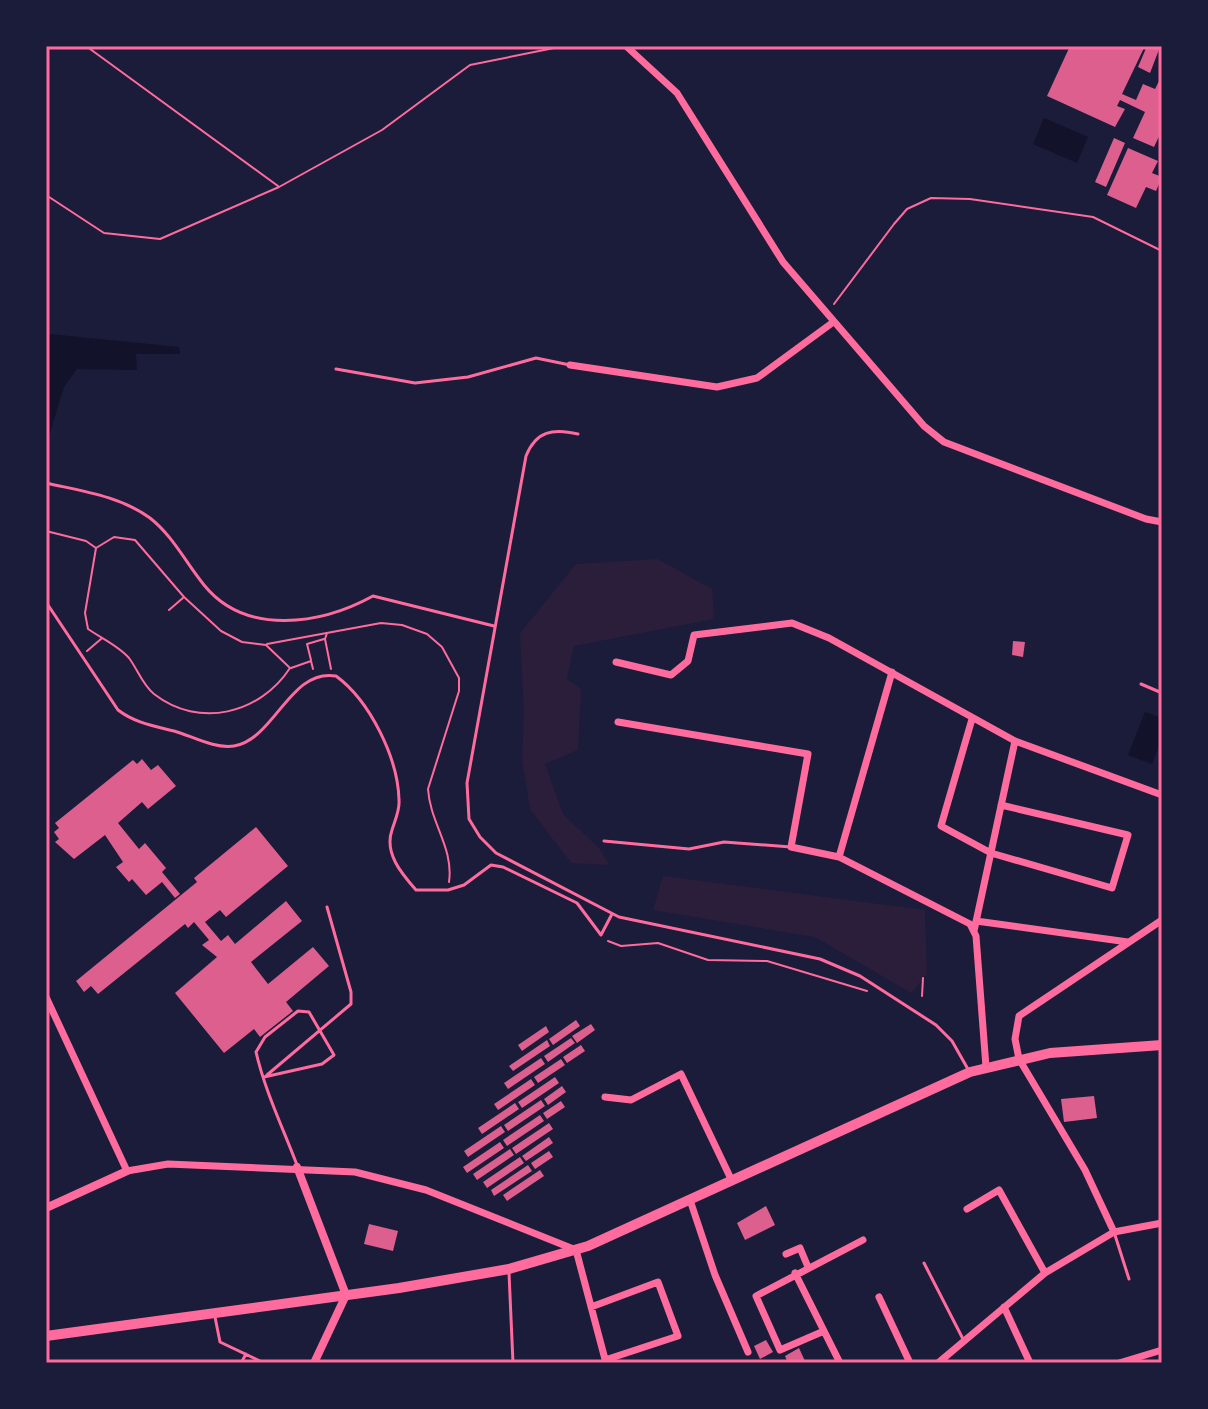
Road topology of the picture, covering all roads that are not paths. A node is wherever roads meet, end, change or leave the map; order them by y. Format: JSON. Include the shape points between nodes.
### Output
{"nodes":[{"id":1,"x":626,"y":46,"type":"edge"},
{"id":2,"x":829,"y":320,"type":"junction"},
{"id":3,"x":570,"y":365,"type":"joint"},
{"id":4,"x":336,"y":369,"type":"dead end"},
{"id":5,"x":578,"y":434,"type":"dead end"},
{"id":6,"x":46,"y":483,"type":"edge"},
{"id":7,"x":1162,"y":522,"type":"edge"},
{"id":8,"x":46,"y":602,"type":"edge"},
{"id":9,"x":494,"y":626,"type":"junction"},
{"id":10,"x":616,"y":662,"type":"dead end"},
{"id":11,"x":892,"y":672,"type":"junction"},
{"id":12,"x":1141,"y":684,"type":"dead end"},
{"id":13,"x":1162,"y":693,"type":"edge"},
{"id":14,"x":972,"y":719,"type":"junction"},
{"id":15,"x":618,"y":722,"type":"dead end"},
{"id":16,"x":1015,"y":741,"type":"junction"},
{"id":17,"x":1162,"y":795,"type":"edge"},
{"id":18,"x":1001,"y":805,"type":"junction"},
{"id":19,"x":604,"y":841,"type":"dead end"},
{"id":20,"x":791,"y":847,"type":"junction"},
{"id":21,"x":991,"y":853,"type":"junction"},
{"id":22,"x":839,"y":857,"type":"junction"},
{"id":23,"x":327,"y":907,"type":"dead end"},
{"id":24,"x":612,"y":914,"type":"junction"},
{"id":25,"x":1162,"y":920,"type":"edge"},
{"id":26,"x":976,"y":921,"type":"junction"},
{"id":27,"x":974,"y":931,"type":"junction"},
{"id":28,"x":1129,"y":943,"type":"junction"},
{"id":29,"x":46,"y":997,"type":"edge"},
{"id":30,"x":321,"y":1030,"type":"junction"},
{"id":31,"x":1162,"y":1045,"type":"edge"},
{"id":32,"x":1019,"y":1059,"type":"junction"},
{"id":33,"x":986,"y":1067,"type":"junction"},
{"id":34,"x":970,"y":1072,"type":"junction"},
{"id":35,"x":264,"y":1077,"type":"junction"},
{"id":36,"x":605,"y":1097,"type":"dead end"},
{"id":37,"x":297,"y":1167,"type":"junction"},
{"id":38,"x":127,"y":1171,"type":"junction"},
{"id":39,"x":732,"y":1181,"type":"junction"},
{"id":40,"x":690,"y":1200,"type":"junction"},
{"id":41,"x":46,"y":1208,"type":"edge"},
{"id":42,"x":967,"y":1209,"type":"dead end"},
{"id":43,"x":1162,"y":1223,"type":"edge"},
{"id":44,"x":1114,"y":1232,"type":"junction"},
{"id":45,"x":863,"y":1240,"type":"dead end"},
{"id":46,"x":576,"y":1250,"type":"junction"},
{"id":47,"x":786,"y":1254,"type":"dead end"},
{"id":48,"x":924,"y":1263,"type":"dead end"},
{"id":49,"x":808,"y":1267,"type":"junction"},
{"id":50,"x":509,"y":1269,"type":"junction"},
{"id":51,"x":795,"y":1273,"type":"junction"},
{"id":52,"x":1045,"y":1273,"type":"junction"},
{"id":53,"x":1129,"y":1279,"type":"dead end"},
{"id":54,"x":346,"y":1295,"type":"junction"},
{"id":55,"x":879,"y":1297,"type":"dead end"},
{"id":56,"x":591,"y":1307,"type":"junction"},
{"id":57,"x":1004,"y":1307,"type":"junction"},
{"id":58,"x":214,"y":1313,"type":"junction"},
{"id":59,"x":824,"y":1331,"type":"junction"},
{"id":60,"x":46,"y":1336,"type":"edge"},
{"id":61,"x":964,"y":1341,"type":"junction"},
{"id":62,"x":1162,"y":1350,"type":"edge"},
{"id":63,"x":748,"y":1352,"type":"dead end"},
{"id":64,"x":246,"y":1354,"type":"junction"},
{"id":65,"x":606,"y":1362,"type":"edge"},
{"id":66,"x":241,"y":1363,"type":"edge"},
{"id":67,"x":264,"y":1363,"type":"edge"},
{"id":68,"x":314,"y":1363,"type":"edge"},
{"id":69,"x":513,"y":1363,"type":"edge"},
{"id":70,"x":840,"y":1363,"type":"edge"},
{"id":71,"x":910,"y":1363,"type":"edge"},
{"id":72,"x":938,"y":1363,"type":"edge"},
{"id":73,"x":1030,"y":1363,"type":"edge"},
{"id":74,"x":1119,"y":1363,"type":"edge"}],
"edges":[{"from":1,"to":2,"type":"street","via":[[677,93],[783,262]]},
{"from":2,"to":3,"type":"street","via":[[757,378],[717,387]]},
{"from":2,"to":7,"type":"street","via":[[895,396],[944,442]]},
{"from":3,"to":4,"type":"lane","via":[[536,358],[468,377],[415,383]]},
{"from":5,"to":9,"type":"lane","via":[[554,430],[532,441]]},
{"from":6,"to":9,"type":"lane","via":[[114,499],[151,519],[205,588],[242,615],[315,618],[348,610],[373,596]]},
{"from":8,"to":24,"type":"lane","via":[[103,690],[131,720],[217,745],[235,746],[257,732],[308,681],[333,674],[378,728],[391,753],[400,804],[389,839],[393,858],[416,890],[464,885],[491,865],[577,903],[601,935]]},
{"from":9,"to":24,"type":"lane","via":[[467,783],[469,819],[496,853]]},
{"from":10,"to":11,"type":"street","via":[[671,675],[688,661],[694,635],[792,623]]},
{"from":11,"to":14,"type":"street"},
{"from":11,"to":22,"type":"street"},
{"from":12,"to":13,"type":"lane"},
{"from":14,"to":16,"type":"street"},
{"from":14,"to":21,"type":"street","via":[[941,826]]},
{"from":15,"to":20,"type":"street","via":[[808,754]]},
{"from":16,"to":17,"type":"street"},
{"from":16,"to":18,"type":"street"},
{"from":18,"to":21,"type":"street"},
{"from":18,"to":21,"type":"street","via":[[1128,835],[1112,888]]},
{"from":19,"to":20,"type":"lane","via":[[689,849],[724,842]]},
{"from":20,"to":22,"type":"street"},
{"from":21,"to":26,"type":"street"},
{"from":22,"to":27,"type":"street","via":[[970,924]]},
{"from":23,"to":30,"type":"lane","via":[[351,1004]]},
{"from":24,"to":34,"type":"lane","via":[[820,959],[847,970],[936,1025]]},
{"from":25,"to":28,"type":"street"},
{"from":26,"to":27,"type":"street"},
{"from":26,"to":28,"type":"street"},
{"from":27,"to":33,"type":"street"},
{"from":28,"to":32,"type":"street","via":[[1019,1016]]},
{"from":29,"to":38,"type":"street"},
{"from":30,"to":35,"type":"lane"},
{"from":30,"to":35,"type":"lane","via":[[334,1049],[329,1062]]},
{"from":30,"to":35,"type":"lane","via":[[304,1010],[265,1037],[256,1052]]},
{"from":31,"to":32,"type":"main road","via":[[1088,1048]]},
{"from":32,"to":33,"type":"main road"},
{"from":32,"to":44,"type":"street","via":[[1085,1170]]},
{"from":33,"to":34,"type":"main road"},
{"from":34,"to":39,"type":"main road"},
{"from":35,"to":37,"type":"lane"},
{"from":36,"to":39,"type":"street","via":[[631,1100],[681,1074]]},
{"from":37,"to":38,"type":"street","via":[[168,1164]]},
{"from":37,"to":46,"type":"street","via":[[402,1182]]},
{"from":37,"to":54,"type":"street"},
{"from":38,"to":41,"type":"street"},
{"from":39,"to":40,"type":"main road"},
{"from":40,"to":46,"type":"main road"},
{"from":40,"to":63,"type":"street"},
{"from":42,"to":52,"type":"street","via":[[999,1190]]},
{"from":43,"to":44,"type":"street"},
{"from":44,"to":52,"type":"street"},
{"from":44,"to":53,"type":"lane"},
{"from":45,"to":49,"type":"street"},
{"from":46,"to":50,"type":"main road"},
{"from":46,"to":56,"type":"street"},
{"from":47,"to":49,"type":"street","via":[[800,1248]]},
{"from":48,"to":61,"type":"lane"},
{"from":49,"to":51,"type":"street"},
{"from":50,"to":54,"type":"main road"},
{"from":50,"to":69,"type":"lane"},
{"from":51,"to":59,"type":"street"},
{"from":51,"to":59,"type":"street","via":[[756,1296],[780,1350]]},
{"from":52,"to":57,"type":"street"},
{"from":54,"to":58,"type":"main road"},
{"from":54,"to":68,"type":"street"},
{"from":55,"to":71,"type":"street"},
{"from":56,"to":65,"type":"street"},
{"from":56,"to":65,"type":"street","via":[[658,1282],[678,1336]]},
{"from":57,"to":61,"type":"street"},
{"from":57,"to":73,"type":"street"},
{"from":58,"to":60,"type":"main road"},
{"from":58,"to":64,"type":"lane","via":[[220,1342]]},
{"from":59,"to":70,"type":"street"},
{"from":61,"to":72,"type":"street"},
{"from":62,"to":74,"type":"street"},
{"from":64,"to":66,"type":"lane"},
{"from":64,"to":67,"type":"lane"}]}
